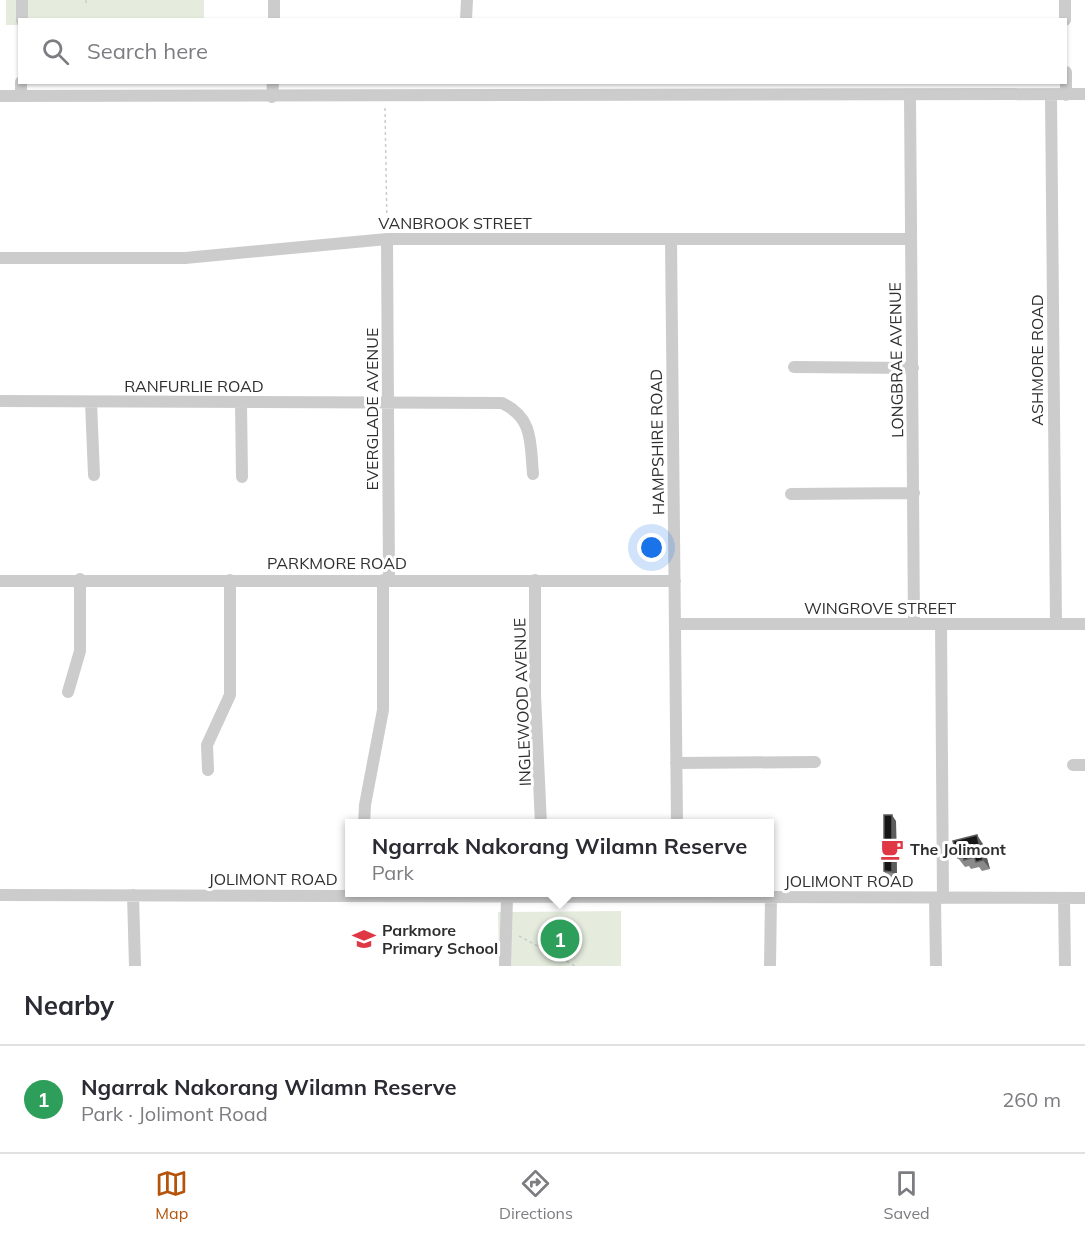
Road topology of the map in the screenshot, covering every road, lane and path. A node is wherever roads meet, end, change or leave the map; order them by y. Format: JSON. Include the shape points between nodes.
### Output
{"nodes":[{"id":1,"x":22,"y":0,"type":"edge"},
{"id":2,"x":86,"y":0,"type":"edge"},
{"id":3,"x":274,"y":0,"type":"edge"},
{"id":4,"x":467,"y":0,"type":"edge"},
{"id":5,"x":1065,"y":0,"type":"edge"},
{"id":6,"x":86,"y":4,"type":"dead end"},
{"id":7,"x":22,"y":18,"type":"edge"},
{"id":8,"x":274,"y":18,"type":"edge"},
{"id":9,"x":466,"y":18,"type":"edge"},
{"id":10,"x":1065,"y":18,"type":"edge"},
{"id":11,"x":21,"y":84,"type":"edge"},
{"id":12,"x":273,"y":84,"type":"edge"},
{"id":13,"x":465,"y":84,"type":"edge"},
{"id":14,"x":1066,"y":84,"type":"edge"},
{"id":15,"x":1051,"y":94,"type":"junction"},
{"id":16,"x":1085,"y":94,"type":"edge"},
{"id":17,"x":1066,"y":95,"type":"junction"},
{"id":18,"x":0,"y":96,"type":"edge"},
{"id":19,"x":21,"y":96,"type":"junction"},
{"id":20,"x":385,"y":96,"type":"junction"},
{"id":21,"x":464,"y":96,"type":"junction"},
{"id":22,"x":910,"y":96,"type":"junction"},
{"id":23,"x":272,"y":97,"type":"junction"},
{"id":24,"x":911,"y":238,"type":"junction"},
{"id":25,"x":387,"y":239,"type":"junction"},
{"id":26,"x":672,"y":239,"type":"junction"},
{"id":27,"x":0,"y":258,"type":"edge"},
{"id":28,"x":794,"y":368,"type":"dead end"},
{"id":29,"x":913,"y":368,"type":"junction"},
{"id":30,"x":0,"y":401,"type":"edge"},
{"id":31,"x":388,"y":401,"type":"junction"},
{"id":32,"x":91,"y":402,"type":"junction"},
{"id":33,"x":241,"y":403,"type":"junction"},
{"id":34,"x":533,"y":474,"type":"dead end"},
{"id":35,"x":94,"y":475,"type":"dead end"},
{"id":36,"x":242,"y":477,"type":"dead end"},
{"id":37,"x":914,"y":493,"type":"junction"},
{"id":38,"x":791,"y":494,"type":"dead end"},
{"id":39,"x":80,"y":579,"type":"junction"},
{"id":40,"x":0,"y":580,"type":"edge"},
{"id":41,"x":230,"y":580,"type":"junction"},
{"id":42,"x":386,"y":580,"type":"junction"},
{"id":43,"x":535,"y":580,"type":"junction"},
{"id":44,"x":675,"y":580,"type":"junction"},
{"id":45,"x":675,"y":624,"type":"junction"},
{"id":46,"x":914,"y":624,"type":"junction"},
{"id":47,"x":941,"y":624,"type":"junction"},
{"id":48,"x":1056,"y":624,"type":"junction"},
{"id":49,"x":1085,"y":624,"type":"edge"},
{"id":50,"x":68,"y":692,"type":"dead end"},
{"id":51,"x":815,"y":762,"type":"dead end"},
{"id":52,"x":676,"y":763,"type":"junction"},
{"id":53,"x":208,"y":770,"type":"dead end"},
{"id":54,"x":364,"y":819,"type":"edge"},
{"id":55,"x":542,"y":819,"type":"edge"},
{"id":56,"x":677,"y":819,"type":"edge"},
{"id":57,"x":345,"y":894,"type":"edge"},
{"id":58,"x":0,"y":895,"type":"edge"},
{"id":59,"x":133,"y":895,"type":"junction"},
{"id":60,"x":471,"y":897,"type":"edge"},
{"id":61,"x":519,"y":897,"type":"edge"},
{"id":62,"x":771,"y":897,"type":"joint"},
{"id":63,"x":507,"y":898,"type":"junction"},
{"id":64,"x":939,"y":898,"type":"junction"},
{"id":65,"x":1064,"y":898,"type":"junction"},
{"id":66,"x":1085,"y":898,"type":"edge"},
{"id":67,"x":505,"y":928,"type":"junction"},
{"id":68,"x":135,"y":966,"type":"edge"},
{"id":69,"x":505,"y":966,"type":"edge"},
{"id":70,"x":575,"y":966,"type":"edge"},
{"id":71,"x":770,"y":966,"type":"edge"},
{"id":72,"x":936,"y":966,"type":"edge"},
{"id":73,"x":1065,"y":966,"type":"edge"}],
"edges":[{"from":1,"to":7,"type":"street"},
{"from":2,"to":6,"type":"path"},
{"from":3,"to":8,"type":"street"},
{"from":4,"to":9,"type":"street"},
{"from":5,"to":10,"type":"street"},
{"from":11,"to":19,"type":"street"},
{"from":12,"to":23,"type":"street"},
{"from":13,"to":21,"type":"street"},
{"from":14,"to":17,"type":"street"},
{"from":15,"to":17,"type":"street"},
{"from":15,"to":22,"type":"street"},
{"from":15,"to":48,"type":"street","name":"ASHMORE ROAD"},
{"from":16,"to":17,"type":"street"},
{"from":18,"to":19,"type":"street"},
{"from":19,"to":23,"type":"street"},
{"from":20,"to":21,"type":"street"},
{"from":20,"to":23,"type":"street"},
{"from":20,"to":25,"type":"path"},
{"from":21,"to":22,"type":"street"},
{"from":22,"to":24,"type":"street","name":"LONGBRAE AVENUE"},
{"from":24,"to":26,"type":"street","name":"VANBROOK STREET"},
{"from":24,"to":29,"type":"street","name":"LONGBRAE AVENUE"},
{"from":25,"to":26,"type":"street","name":"VANBROOK STREET"},
{"from":25,"to":27,"type":"street","name":"VANBROOK STREET","via":[[185,258]]},
{"from":25,"to":31,"type":"street","name":"EVERGLADE AVENUE"},
{"from":26,"to":44,"type":"street","name":"HAMPSHIRE ROAD"},
{"from":28,"to":29,"type":"street"},
{"from":29,"to":37,"type":"street","name":"LONGBRAE AVENUE"},
{"from":30,"to":32,"type":"street","name":"RANFURLIE ROAD"},
{"from":31,"to":33,"type":"street","name":"RANFURLIE ROAD"},
{"from":31,"to":34,"type":"street","name":"RANFURLIE ROAD","via":[[502,403],[517,410],[525,419]]},
{"from":31,"to":42,"type":"street","name":"EVERGLADE AVENUE"},
{"from":32,"to":33,"type":"street","name":"RANFURLIE ROAD"},
{"from":32,"to":35,"type":"street"},
{"from":33,"to":36,"type":"street"},
{"from":37,"to":38,"type":"street"},
{"from":37,"to":46,"type":"street","name":"LONGBRAE AVENUE"},
{"from":39,"to":40,"type":"street","name":"PARKMORE ROAD"},
{"from":39,"to":41,"type":"street","name":"PARKMORE ROAD"},
{"from":39,"to":50,"type":"street","via":[[80,651]]},
{"from":41,"to":42,"type":"street","name":"PARKMORE ROAD"},
{"from":41,"to":53,"type":"street","via":[[230,695],[207,745]]},
{"from":42,"to":43,"type":"street","name":"PARKMORE ROAD"},
{"from":42,"to":54,"type":"street","name":"EVERGLADE AVENUE","via":[[383,710]]},
{"from":43,"to":44,"type":"street","name":"PARKMORE ROAD"},
{"from":43,"to":55,"type":"street","name":"INGLEWOOD AVENUE","via":[[535,695]]},
{"from":44,"to":45,"type":"street","name":"HAMPSHIRE ROAD"},
{"from":45,"to":46,"type":"street","name":"WINGROVE STREET"},
{"from":45,"to":52,"type":"street","name":"HAMPSHIRE ROAD"},
{"from":46,"to":47,"type":"street","name":"WINGROVE STREET"},
{"from":47,"to":48,"type":"street","name":"WINGROVE STREET"},
{"from":47,"to":64,"type":"street"},
{"from":48,"to":49,"type":"street","name":"WINGROVE STREET"},
{"from":51,"to":52,"type":"street"},
{"from":52,"to":56,"type":"street","name":"HAMPSHIRE ROAD"},
{"from":57,"to":59,"type":"street","name":"JOLIMONT ROAD"},
{"from":58,"to":59,"type":"street","name":"JOLIMONT ROAD"},
{"from":59,"to":68,"type":"street"},
{"from":60,"to":63,"type":"street","name":"JOLIMONT ROAD"},
{"from":61,"to":63,"type":"street","name":"JOLIMONT ROAD"},
{"from":62,"to":64,"type":"street","name":"JOLIMONT ROAD"},
{"from":62,"to":71,"type":"street"},
{"from":63,"to":67,"type":"street"},
{"from":64,"to":65,"type":"street","name":"JOLIMONT ROAD"},
{"from":64,"to":72,"type":"street"},
{"from":65,"to":66,"type":"street","name":"JOLIMONT ROAD"},
{"from":65,"to":73,"type":"street"},
{"from":67,"to":69,"type":"street"},
{"from":67,"to":70,"type":"path"}]}
